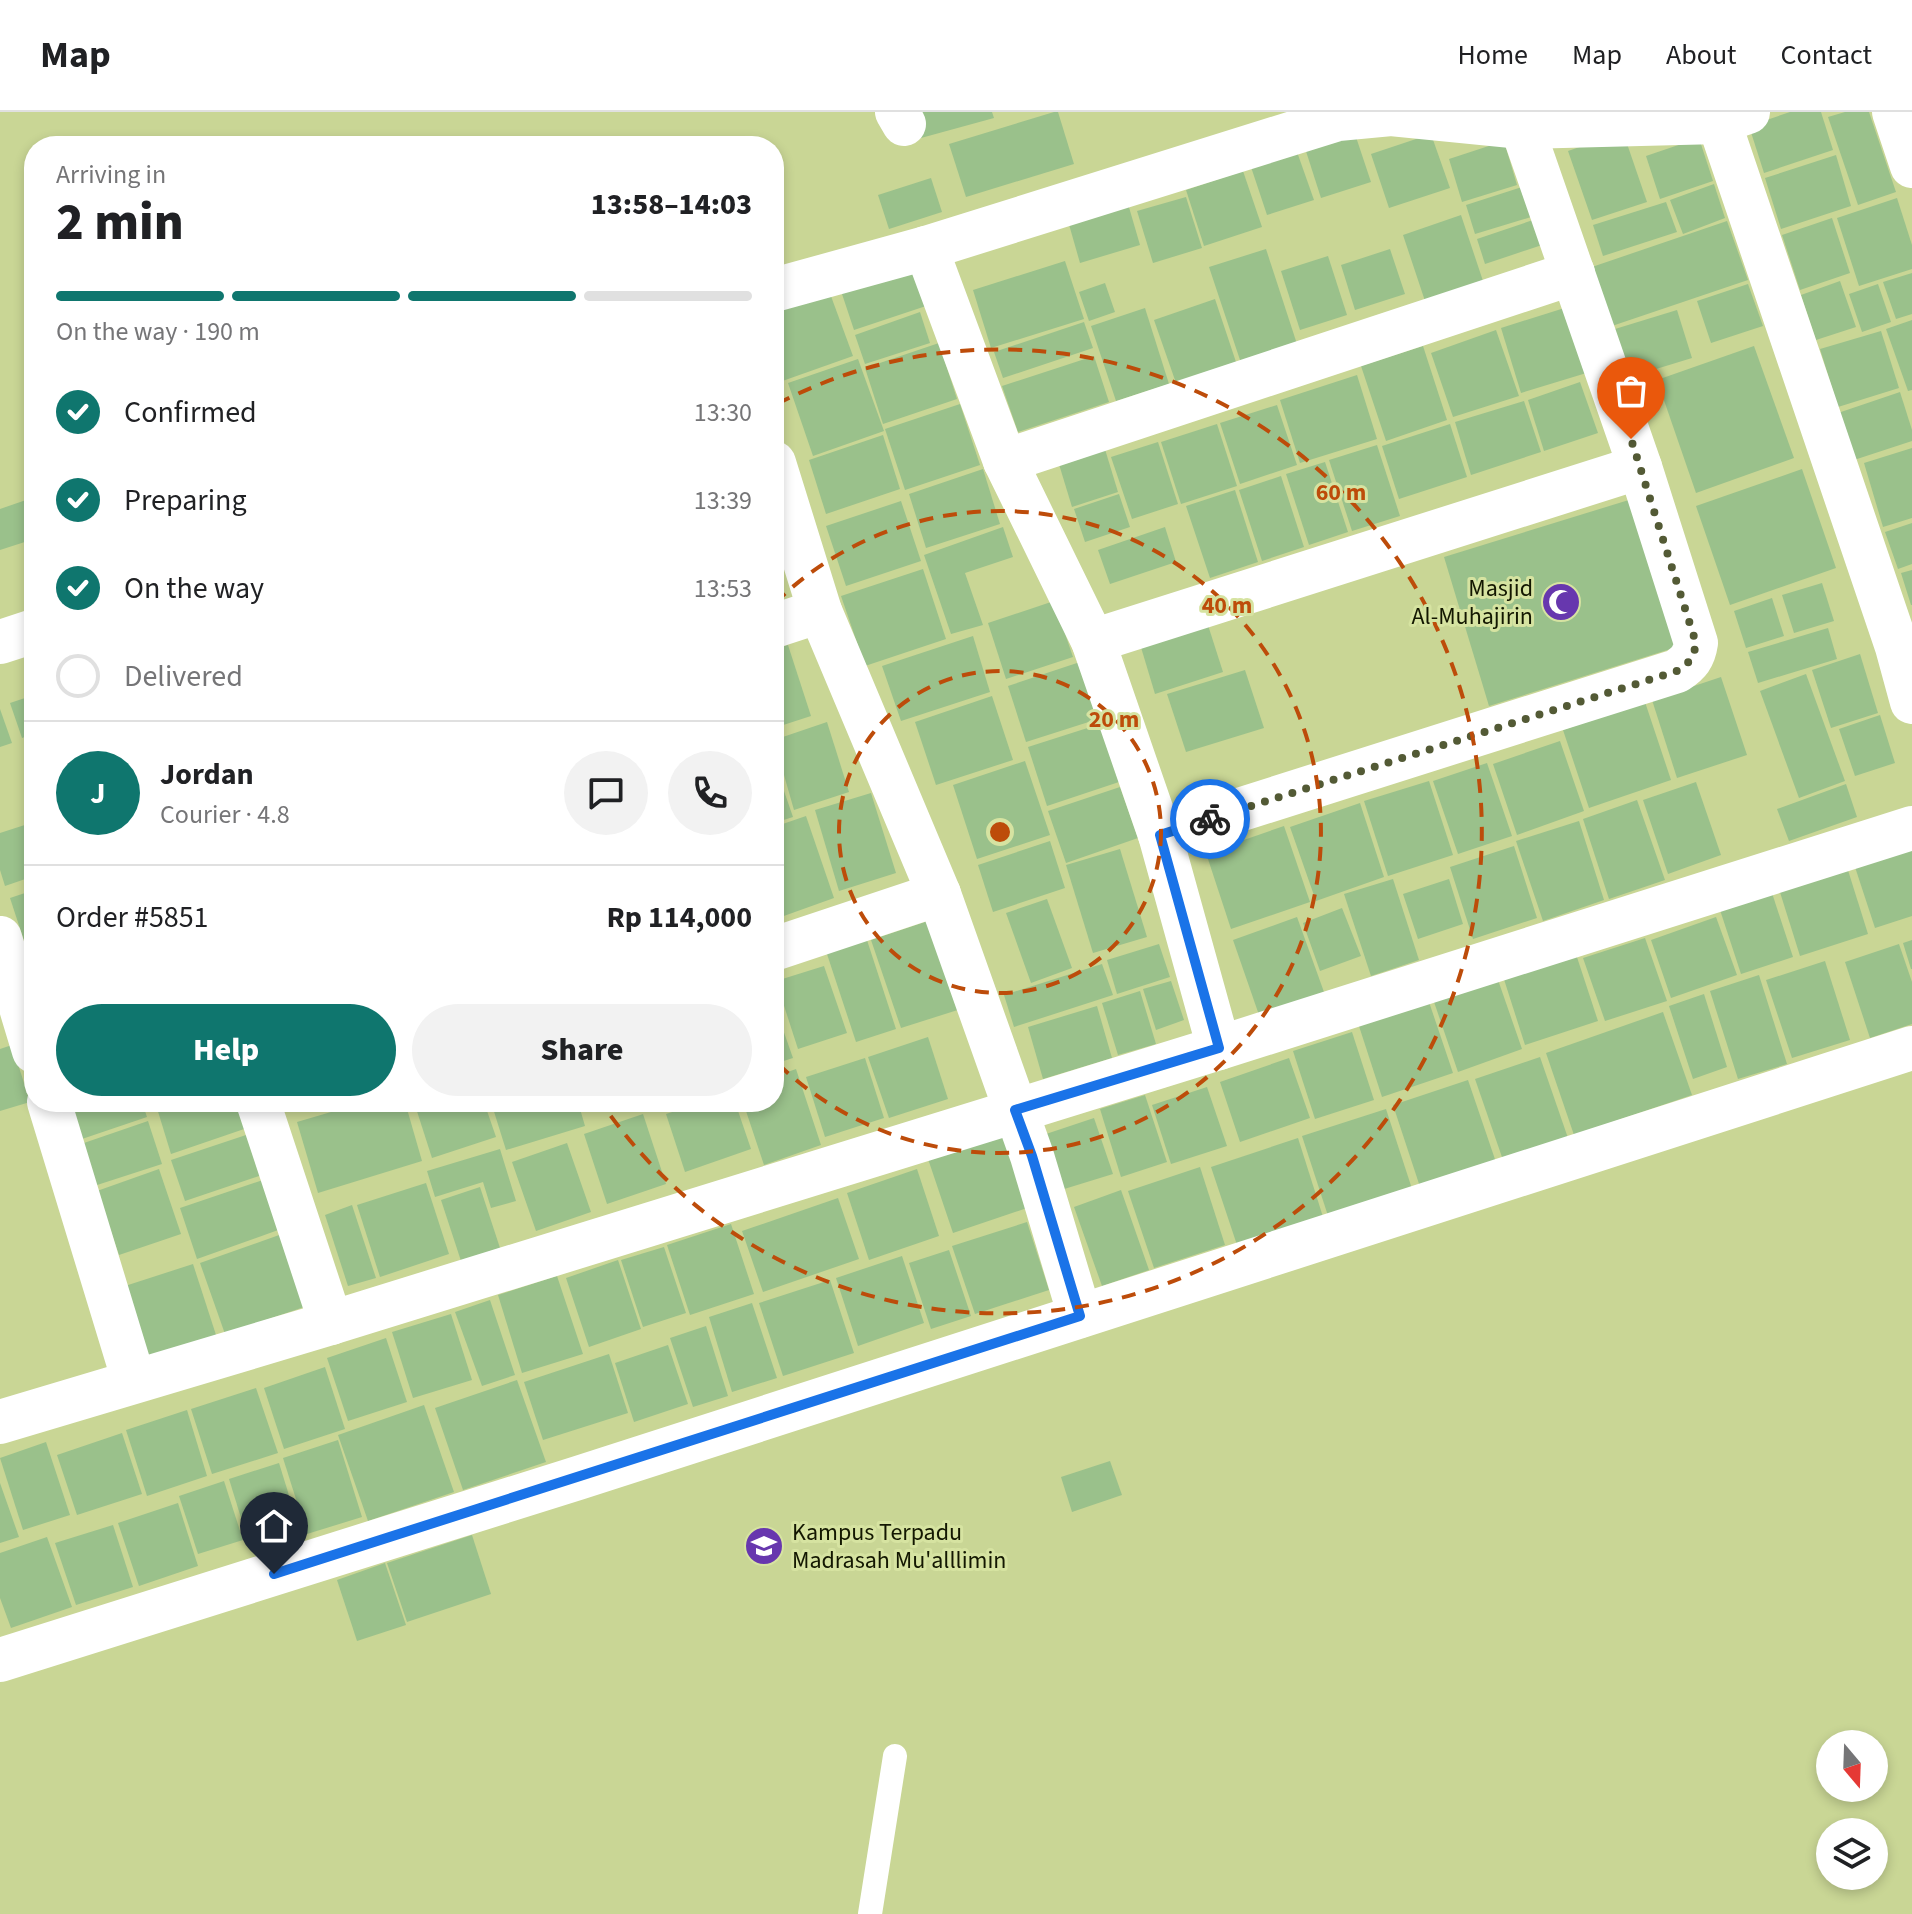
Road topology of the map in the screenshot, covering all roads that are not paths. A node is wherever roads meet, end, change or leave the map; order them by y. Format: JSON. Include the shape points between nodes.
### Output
{"nodes":[{"id":1,"x":1894,"y":112,"type":"edge"},
{"id":2,"x":1358,"y":114,"type":"edge"},
{"id":3,"x":1734,"y":117,"type":"edge"},
{"id":4,"x":1522,"y":127,"type":"junction"},
{"id":5,"x":1912,"y":166,"type":"edge"},
{"id":6,"x":926,"y":248,"type":"junction"},
{"id":7,"x":1573,"y":273,"type":"junction"},
{"id":8,"x":784,"y":287,"type":"edge"},
{"id":9,"x":1005,"y":461,"type":"junction"},
{"id":10,"x":1640,"y":467,"type":"junction"},
{"id":11,"x":784,"y":495,"type":"edge"},
{"id":12,"x":820,"y":611,"type":"junction"},
{"id":13,"x":784,"y":623,"type":"edge"},
{"id":14,"x":24,"y":634,"type":"edge"},
{"id":15,"x":1093,"y":641,"type":"junction"},
{"id":16,"x":0,"y":642,"type":"edge"},
{"id":17,"x":1904,"y":644,"type":"edge"},
{"id":18,"x":1912,"y":702,"type":"edge"},
{"id":19,"x":1912,"y":828,"type":"edge"},
{"id":20,"x":1160,"y":835,"type":"junction"},
{"id":21,"x":939,"y":894,"type":"junction"},
{"id":22,"x":0,"y":938,"type":"edge"},
{"id":23,"x":784,"y":946,"type":"edge"},
{"id":24,"x":24,"y":1018,"type":"edge"},
{"id":25,"x":1219,"y":1048,"type":"junction"},
{"id":26,"x":1912,"y":1048,"type":"edge"},
{"id":27,"x":1015,"y":1110,"type":"junction"},
{"id":28,"x":52,"y":1112,"type":"edge"},
{"id":29,"x":271,"y":1112,"type":"edge"},
{"id":30,"x":1080,"y":1316,"type":"junction"},
{"id":31,"x":331,"y":1323,"type":"junction"},
{"id":32,"x":134,"y":1381,"type":"junction"},
{"id":33,"x":0,"y":1422,"type":"edge"},
{"id":34,"x":0,"y":1660,"type":"edge"},
{"id":35,"x":895,"y":1756,"type":"dead end"},
{"id":36,"x":870,"y":1914,"type":"edge"}],
"edges":[{"from":1,"to":5,"type":"street"},
{"from":2,"to":4,"type":"street"},
{"from":2,"to":6,"type":"street"},
{"from":3,"to":4,"type":"street"},
{"from":3,"to":17,"type":"street"},
{"from":4,"to":7,"type":"street"},
{"from":6,"to":8,"type":"street"},
{"from":6,"to":9,"type":"street"},
{"from":7,"to":9,"type":"street"},
{"from":7,"to":10,"type":"street"},
{"from":9,"to":15,"type":"street"},
{"from":10,"to":15,"type":"street"},
{"from":10,"to":20,"type":"street","via":[[1696,643],[1687,665]]},
{"from":11,"to":12,"type":"street"},
{"from":12,"to":13,"type":"street"},
{"from":12,"to":21,"type":"street"},
{"from":14,"to":16,"type":"street"},
{"from":15,"to":20,"type":"street"},
{"from":17,"to":18,"type":"street"},
{"from":19,"to":25,"type":"street"},
{"from":20,"to":25,"type":"street"},
{"from":21,"to":23,"type":"street"},
{"from":21,"to":27,"type":"street"},
{"from":22,"to":24,"type":"street"},
{"from":25,"to":27,"type":"street"},
{"from":26,"to":30,"type":"street"},
{"from":27,"to":30,"type":"street"},
{"from":27,"to":31,"type":"street"},
{"from":28,"to":32,"type":"street"},
{"from":29,"to":31,"type":"street"},
{"from":30,"to":34,"type":"street"},
{"from":31,"to":32,"type":"street"},
{"from":32,"to":33,"type":"street"},
{"from":35,"to":36,"type":"lane"}]}
